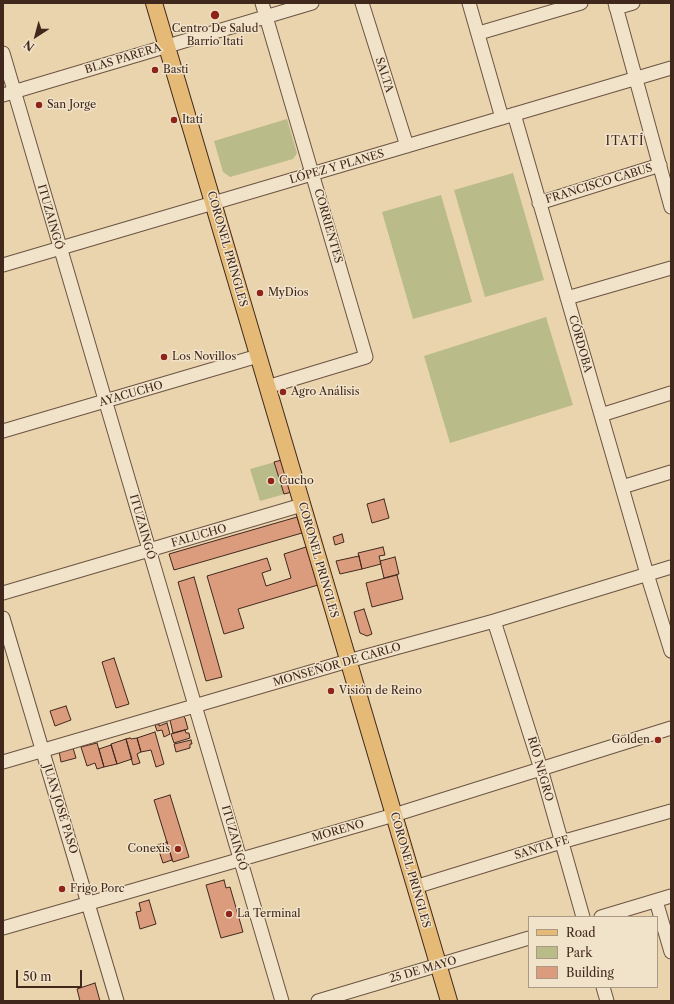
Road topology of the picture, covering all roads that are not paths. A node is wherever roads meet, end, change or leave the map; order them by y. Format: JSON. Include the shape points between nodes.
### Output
{"nodes":[{"id":1,"x":154,"y":3,"type":"edge"},
{"id":2,"x":262,"y":3,"type":"edge"},
{"id":3,"x":312,"y":3,"type":"edge"},
{"id":4,"x":362,"y":3,"type":"edge"},
{"id":5,"x":470,"y":3,"type":"edge"},
{"id":6,"x":581,"y":3,"type":"edge"},
{"id":7,"x":633,"y":3,"type":"edge"},
{"id":8,"x":615,"y":5,"type":"edge"},
{"id":9,"x":266,"y":17,"type":"junction"},
{"id":10,"x":479,"y":33,"type":"junction"},
{"id":11,"x":167,"y":46,"type":"junction"},
{"id":12,"x":3,"y":53,"type":"edge"},
{"id":13,"x":671,"y":68,"type":"edge"},
{"id":14,"x":636,"y":79,"type":"junction"},
{"id":15,"x":8,"y":94,"type":"edge"},
{"id":16,"x":508,"y":116,"type":"junction"},
{"id":17,"x":407,"y":146,"type":"junction"},
{"id":18,"x":660,"y":165,"type":"junction"},
{"id":19,"x":313,"y":174,"type":"junction"},
{"id":20,"x":213,"y":203,"type":"junction"},
{"id":21,"x":539,"y":203,"type":"junction"},
{"id":22,"x":671,"y":207,"type":"edge"},
{"id":23,"x":60,"y":248,"type":"junction"},
{"id":24,"x":3,"y":265,"type":"edge"},
{"id":25,"x":671,"y":268,"type":"edge"},
{"id":26,"x":567,"y":298,"type":"junction"},
{"id":27,"x":258,"y":356,"type":"junction"},
{"id":28,"x":267,"y":387,"type":"junction"},
{"id":29,"x":671,"y":393,"type":"edge"},
{"id":30,"x":105,"y":401,"type":"junction"},
{"id":31,"x":601,"y":415,"type":"junction"},
{"id":32,"x":3,"y":431,"type":"edge"},
{"id":33,"x":671,"y":472,"type":"edge"},
{"id":34,"x":622,"y":487,"type":"junction"},
{"id":35,"x":302,"y":505,"type":"junction"},
{"id":36,"x":149,"y":550,"type":"junction"},
{"id":37,"x":671,"y":567,"type":"edge"},
{"id":38,"x":647,"y":574,"type":"junction"},
{"id":39,"x":3,"y":593,"type":"edge"},
{"id":40,"x":3,"y":618,"type":"edge"},
{"id":41,"x":494,"y":621,"type":"junction"},
{"id":42,"x":671,"y":651,"type":"edge"},
{"id":43,"x":348,"y":661,"type":"junction"},
{"id":44,"x":195,"y":706,"type":"junction"},
{"id":45,"x":671,"y":728,"type":"edge"},
{"id":46,"x":42,"y":750,"type":"junction"},
{"id":47,"x":3,"y":762,"type":"edge"},
{"id":48,"x":541,"y":769,"type":"junction"},
{"id":49,"x":671,"y":811,"type":"edge"},
{"id":50,"x":394,"y":815,"type":"junction"},
{"id":51,"x":561,"y":842,"type":"junction"},
{"id":52,"x":240,"y":860,"type":"junction"},
{"id":53,"x":415,"y":887,"type":"junction"},
{"id":54,"x":671,"y":896,"type":"edge"},
{"id":55,"x":656,"y":901,"type":"junction"},
{"id":56,"x":88,"y":904,"type":"junction"},
{"id":57,"x":583,"y":916,"type":"edge"},
{"id":58,"x":604,"y":916,"type":"edge"},
{"id":59,"x":3,"y":928,"type":"edge"},
{"id":60,"x":528,"y":938,"type":"edge"},
{"id":61,"x":671,"y":952,"type":"edge"},
{"id":62,"x":438,"y":966,"type":"junction"},
{"id":63,"x":603,"y":988,"type":"edge"},
{"id":64,"x":117,"y":1001,"type":"edge"},
{"id":65,"x":282,"y":1001,"type":"edge"},
{"id":66,"x":318,"y":1001,"type":"edge"},
{"id":67,"x":449,"y":1001,"type":"edge"},
{"id":68,"x":606,"y":1001,"type":"edge"}],
"edges":[{"from":1,"to":11,"type":"main road","name":"CORONEL PRINGLES"},
{"from":2,"to":9,"type":"street","name":"CORRIENTES"},
{"from":3,"to":9,"type":"street","name":"BLAS PARERA"},
{"from":4,"to":17,"type":"street","name":"SALTA"},
{"from":5,"to":10,"type":"street","name":"CÓRDOBA"},
{"from":6,"to":10,"type":"street"},
{"from":7,"to":8,"type":"street"},
{"from":8,"to":14,"type":"street"},
{"from":9,"to":11,"type":"street","name":"BLAS PARERA"},
{"from":9,"to":19,"type":"street","name":"CORRIENTES"},
{"from":10,"to":16,"type":"street","name":"CÓRDOBA"},
{"from":11,"to":15,"type":"street","name":"BLAS PARERA"},
{"from":11,"to":20,"type":"main road","name":"CORONEL PRINGLES"},
{"from":12,"to":15,"type":"street","name":"ITUZAINGÓ"},
{"from":13,"to":14,"type":"street","name":"LÓPEZ Y PLANES"},
{"from":14,"to":16,"type":"street","name":"LÓPEZ Y PLANES"},
{"from":14,"to":18,"type":"street"},
{"from":15,"to":23,"type":"street","name":"ITUZAINGÓ"},
{"from":16,"to":17,"type":"street","name":"LÓPEZ Y PLANES"},
{"from":16,"to":21,"type":"street","name":"CÓRDOBA"},
{"from":17,"to":19,"type":"street","name":"LÓPEZ Y PLANES"},
{"from":18,"to":21,"type":"street","name":"FRANCISCO CABUS"},
{"from":18,"to":22,"type":"street"},
{"from":19,"to":20,"type":"street","name":"LÓPEZ Y PLANES"},
{"from":19,"to":28,"type":"street","name":"CORRIENTES","via":[[366,357]]},
{"from":20,"to":23,"type":"street","name":"LÓPEZ Y PLANES"},
{"from":20,"to":27,"type":"main road","name":"CORONEL PRINGLES"},
{"from":21,"to":26,"type":"street","name":"CÓRDOBA"},
{"from":23,"to":24,"type":"street","name":"LÓPEZ Y PLANES"},
{"from":23,"to":30,"type":"street","name":"ITUZAINGÓ"},
{"from":25,"to":26,"type":"street"},
{"from":26,"to":31,"type":"street","name":"CÓRDOBA"},
{"from":27,"to":28,"type":"main road","name":"CORONEL PRINGLES"},
{"from":27,"to":30,"type":"street","name":"AYACUCHO"},
{"from":28,"to":35,"type":"main road","name":"CORONEL PRINGLES"},
{"from":29,"to":31,"type":"street"},
{"from":30,"to":32,"type":"street","name":"AYACUCHO"},
{"from":30,"to":36,"type":"street","name":"ITUZAINGÓ"},
{"from":31,"to":34,"type":"street","name":"CÓRDOBA"},
{"from":33,"to":34,"type":"street"},
{"from":34,"to":38,"type":"street","name":"CÓRDOBA"},
{"from":35,"to":36,"type":"street","name":"FALUCHO"},
{"from":35,"to":43,"type":"main road","name":"CORONEL PRINGLES"},
{"from":36,"to":39,"type":"street","name":"FALUCHO"},
{"from":36,"to":44,"type":"street","name":"ITUZAINGÓ"},
{"from":37,"to":38,"type":"street","name":"MONSEÑOR DE CARLO"},
{"from":38,"to":41,"type":"street","name":"MONSEÑOR DE CARLO"},
{"from":38,"to":42,"type":"street","name":"CÓRDOBA"},
{"from":40,"to":46,"type":"street","name":"JUAN JOSÉ PASO"},
{"from":41,"to":43,"type":"street","name":"MONSEÑOR DE CARLO"},
{"from":41,"to":48,"type":"street","name":"RÍO NEGRO"},
{"from":43,"to":44,"type":"street","name":"MONSEÑOR DE CARLO"},
{"from":43,"to":50,"type":"main road","name":"CORONEL PRINGLES"},
{"from":44,"to":46,"type":"street","name":"MONSEÑOR DE CARLO"},
{"from":44,"to":52,"type":"street","name":"ITUZAINGÓ"},
{"from":45,"to":48,"type":"street","name":"MORENO"},
{"from":46,"to":47,"type":"street","name":"MONSEÑOR DE CARLO"},
{"from":46,"to":56,"type":"street","name":"JUAN JOSÉ PASO"},
{"from":48,"to":50,"type":"street","name":"MORENO"},
{"from":48,"to":51,"type":"street","name":"RÍO NEGRO"},
{"from":49,"to":51,"type":"street","name":"SANTA FE"},
{"from":50,"to":52,"type":"street","name":"MORENO"},
{"from":50,"to":53,"type":"main road","name":"CORONEL PRINGLES"},
{"from":51,"to":53,"type":"street","name":"SANTA FE"},
{"from":51,"to":57,"type":"street","name":"RÍO NEGRO"},
{"from":52,"to":56,"type":"street","name":"MORENO"},
{"from":52,"to":65,"type":"street","name":"ITUZAINGÓ"},
{"from":53,"to":62,"type":"main road","name":"CORONEL PRINGLES"},
{"from":54,"to":55,"type":"street"},
{"from":55,"to":58,"type":"street"},
{"from":55,"to":61,"type":"street"},
{"from":56,"to":59,"type":"street","name":"MORENO"},
{"from":56,"to":64,"type":"street","name":"JUAN JOSÉ PASO"},
{"from":60,"to":62,"type":"street","name":"25 DE MAYO"},
{"from":62,"to":66,"type":"street","name":"25 DE MAYO"},
{"from":62,"to":67,"type":"main road","name":"CORONEL PRINGLES"},
{"from":63,"to":68,"type":"street"}]}
